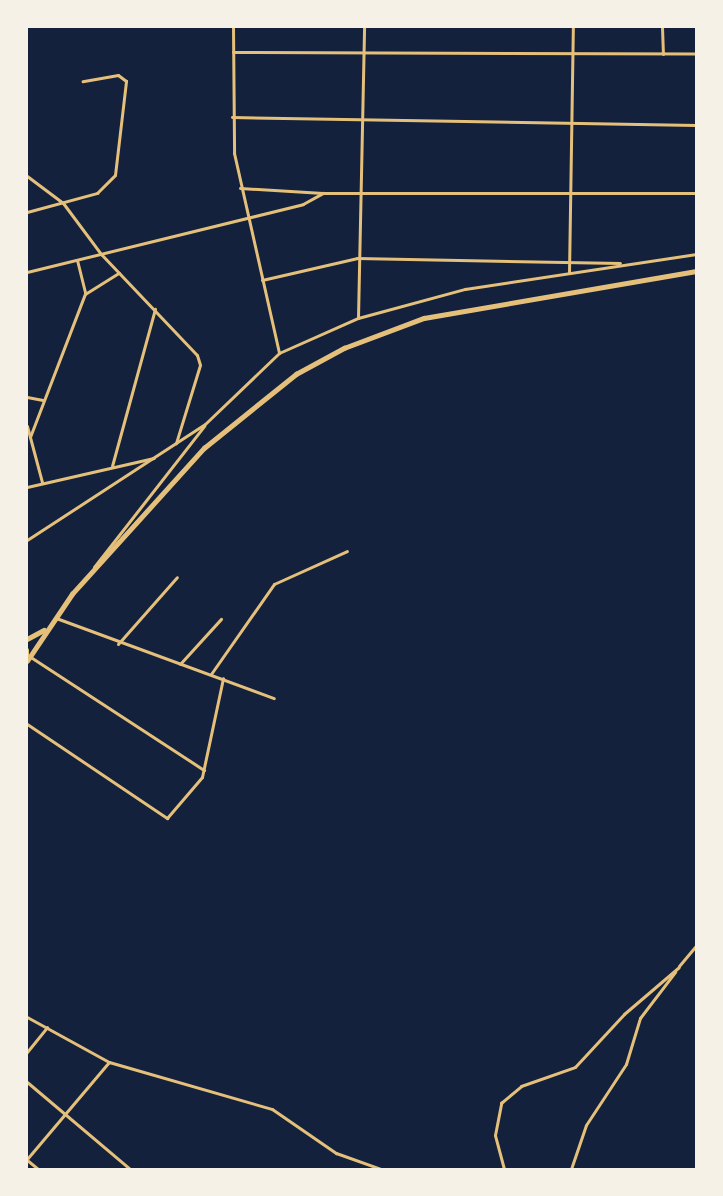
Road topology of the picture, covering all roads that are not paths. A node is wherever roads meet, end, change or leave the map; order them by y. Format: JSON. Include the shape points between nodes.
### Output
{"nodes":[{"id":1,"x":233,"y":27,"type":"edge"},
{"id":2,"x":364,"y":27,"type":"edge"},
{"id":3,"x":573,"y":27,"type":"edge"},
{"id":4,"x":662,"y":27,"type":"edge"},
{"id":5,"x":363,"y":50,"type":"junction"},
{"id":6,"x":232,"y":52,"type":"junction"},
{"id":7,"x":573,"y":54,"type":"junction"},
{"id":8,"x":663,"y":54,"type":"junction"},
{"id":9,"x":696,"y":54,"type":"edge"},
{"id":10,"x":83,"y":81,"type":"dead end"},
{"id":11,"x":232,"y":117,"type":"junction"},
{"id":12,"x":360,"y":119,"type":"junction"},
{"id":13,"x":572,"y":122,"type":"junction"},
{"id":14,"x":696,"y":125,"type":"edge"},
{"id":15,"x":27,"y":176,"type":"edge"},
{"id":16,"x":240,"y":188,"type":"junction"},
{"id":17,"x":359,"y":190,"type":"junction"},
{"id":18,"x":570,"y":191,"type":"junction"},
{"id":19,"x":323,"y":193,"type":"junction"},
{"id":20,"x":696,"y":193,"type":"edge"},
{"id":21,"x":63,"y":203,"type":"junction"},
{"id":22,"x":27,"y":212,"type":"edge"},
{"id":23,"x":247,"y":218,"type":"junction"},
{"id":24,"x":101,"y":254,"type":"junction"},
{"id":25,"x":696,"y":254,"type":"edge"},
{"id":26,"x":357,"y":258,"type":"junction"},
{"id":27,"x":569,"y":259,"type":"junction"},
{"id":28,"x":77,"y":260,"type":"junction"},
{"id":29,"x":627,"y":264,"type":"junction"},
{"id":30,"x":696,"y":271,"type":"edge"},
{"id":31,"x":27,"y":272,"type":"edge"},
{"id":32,"x":119,"y":273,"type":"junction"},
{"id":33,"x":569,"y":273,"type":"junction"},
{"id":34,"x":262,"y":280,"type":"junction"},
{"id":35,"x":85,"y":294,"type":"junction"},
{"id":36,"x":155,"y":309,"type":"junction"},
{"id":37,"x":358,"y":318,"type":"junction"},
{"id":38,"x":279,"y":353,"type":"junction"},
{"id":39,"x":27,"y":396,"type":"edge"},
{"id":40,"x":44,"y":400,"type":"junction"},
{"id":41,"x":205,"y":424,"type":"junction"},
{"id":42,"x":27,"y":426,"type":"edge"},
{"id":43,"x":30,"y":437,"type":"junction"},
{"id":44,"x":175,"y":444,"type":"junction"},
{"id":45,"x":155,"y":458,"type":"junction"},
{"id":46,"x":112,"y":466,"type":"junction"},
{"id":47,"x":42,"y":482,"type":"junction"},
{"id":48,"x":27,"y":487,"type":"edge"},
{"id":49,"x":27,"y":540,"type":"edge"},
{"id":50,"x":347,"y":551,"type":"dead end"},
{"id":51,"x":93,"y":569,"type":"junction"},
{"id":52,"x":177,"y":577,"type":"dead end"},
{"id":53,"x":54,"y":617,"type":"junction"},
{"id":54,"x":221,"y":620,"type":"dead end"},
{"id":55,"x":47,"y":629,"type":"junction"},
{"id":56,"x":27,"y":639,"type":"edge"},
{"id":57,"x":118,"y":644,"type":"junction"},
{"id":58,"x":27,"y":650,"type":"edge"},
{"id":59,"x":28,"y":658,"type":"edge"},
{"id":60,"x":180,"y":664,"type":"junction"},
{"id":61,"x":211,"y":674,"type":"junction"},
{"id":62,"x":223,"y":678,"type":"junction"},
{"id":63,"x":274,"y":698,"type":"dead end"},
{"id":64,"x":27,"y":724,"type":"edge"},
{"id":65,"x":204,"y":770,"type":"junction"},
{"id":66,"x":696,"y":946,"type":"edge"},
{"id":67,"x":679,"y":967,"type":"junction"},
{"id":68,"x":27,"y":1017,"type":"edge"},
{"id":69,"x":47,"y":1027,"type":"junction"},
{"id":70,"x":27,"y":1052,"type":"edge"},
{"id":71,"x":109,"y":1062,"type":"junction"},
{"id":72,"x":27,"y":1082,"type":"edge"},
{"id":73,"x":64,"y":1114,"type":"junction"},
{"id":74,"x":27,"y":1160,"type":"edge"},
{"id":75,"x":38,"y":1169,"type":"edge"},
{"id":76,"x":130,"y":1169,"type":"edge"},
{"id":77,"x":381,"y":1169,"type":"edge"},
{"id":78,"x":504,"y":1169,"type":"edge"},
{"id":79,"x":571,"y":1169,"type":"edge"}],
"edges":[{"from":1,"to":6,"type":"street"},
{"from":2,"to":5,"type":"street"},
{"from":3,"to":7,"type":"street"},
{"from":4,"to":8,"type":"street"},
{"from":5,"to":6,"type":"street"},
{"from":5,"to":7,"type":"street"},
{"from":5,"to":12,"type":"street"},
{"from":6,"to":11,"type":"street"},
{"from":7,"to":8,"type":"street"},
{"from":7,"to":13,"type":"street"},
{"from":8,"to":9,"type":"street"},
{"from":10,"to":21,"type":"street","via":[[118,75],[126,81],[124,128],[115,175],[106,188]]},
{"from":11,"to":12,"type":"street"},
{"from":11,"to":16,"type":"street"},
{"from":12,"to":13,"type":"street"},
{"from":12,"to":17,"type":"street"},
{"from":13,"to":14,"type":"street"},
{"from":13,"to":18,"type":"street"},
{"from":15,"to":21,"type":"street"},
{"from":16,"to":19,"type":"street"},
{"from":16,"to":23,"type":"street"},
{"from":17,"to":18,"type":"street"},
{"from":17,"to":19,"type":"street"},
{"from":17,"to":26,"type":"street"},
{"from":18,"to":20,"type":"street"},
{"from":18,"to":27,"type":"street"},
{"from":19,"to":23,"type":"street","via":[[303,204]]},
{"from":21,"to":22,"type":"street"},
{"from":21,"to":24,"type":"street"},
{"from":23,"to":24,"type":"street"},
{"from":23,"to":34,"type":"street"},
{"from":24,"to":28,"type":"street"},
{"from":24,"to":32,"type":"street"},
{"from":25,"to":29,"type":"street"},
{"from":26,"to":27,"type":"street"},
{"from":26,"to":34,"type":"street"},
{"from":26,"to":37,"type":"street"},
{"from":27,"to":29,"type":"street"},
{"from":27,"to":33,"type":"street"},
{"from":28,"to":31,"type":"street"},
{"from":28,"to":35,"type":"street"},
{"from":29,"to":33,"type":"street"},
{"from":30,"to":51,"type":"main road","via":[[496,302],[424,318],[344,348],[257,401],[204,448]]},
{"from":32,"to":35,"type":"street"},
{"from":32,"to":36,"type":"street"},
{"from":33,"to":37,"type":"street","via":[[465,289]]},
{"from":34,"to":38,"type":"street"},
{"from":35,"to":40,"type":"street"},
{"from":36,"to":44,"type":"street","via":[[199,360]]},
{"from":36,"to":46,"type":"street"},
{"from":37,"to":38,"type":"street"},
{"from":38,"to":41,"type":"street"},
{"from":39,"to":40,"type":"street"},
{"from":40,"to":43,"type":"street"},
{"from":41,"to":44,"type":"street"},
{"from":41,"to":51,"type":"street","via":[[116,532]]},
{"from":42,"to":43,"type":"street"},
{"from":43,"to":47,"type":"street"},
{"from":44,"to":45,"type":"street"},
{"from":45,"to":46,"type":"street"},
{"from":45,"to":49,"type":"street"},
{"from":46,"to":47,"type":"street"},
{"from":47,"to":48,"type":"street"},
{"from":50,"to":61,"type":"street","via":[[271,588]]},
{"from":51,"to":53,"type":"main road"},
{"from":52,"to":57,"type":"street"},
{"from":53,"to":55,"type":"main road"},
{"from":53,"to":57,"type":"street"},
{"from":54,"to":60,"type":"street"},
{"from":55,"to":56,"type":"main road"},
{"from":55,"to":59,"type":"main road"},
{"from":57,"to":60,"type":"street"},
{"from":58,"to":59,"type":"street"},
{"from":59,"to":65,"type":"street"},
{"from":60,"to":61,"type":"street"},
{"from":61,"to":62,"type":"street"},
{"from":62,"to":63,"type":"street"},
{"from":62,"to":65,"type":"street"},
{"from":64,"to":65,"type":"street","via":[[166,818]]},
{"from":66,"to":67,"type":"street"},
{"from":67,"to":78,"type":"street","via":[[624,1014],[575,1066],[521,1086],[501,1103],[495,1135]]},
{"from":67,"to":79,"type":"street","via":[[640,1018],[626,1064],[586,1125]]},
{"from":68,"to":69,"type":"street"},
{"from":69,"to":70,"type":"street"},
{"from":69,"to":71,"type":"street"},
{"from":71,"to":73,"type":"street"},
{"from":71,"to":77,"type":"street","via":[[272,1109],[336,1153]]},
{"from":72,"to":73,"type":"street"},
{"from":73,"to":74,"type":"street"},
{"from":73,"to":76,"type":"street"},
{"from":74,"to":75,"type":"street"}]}
